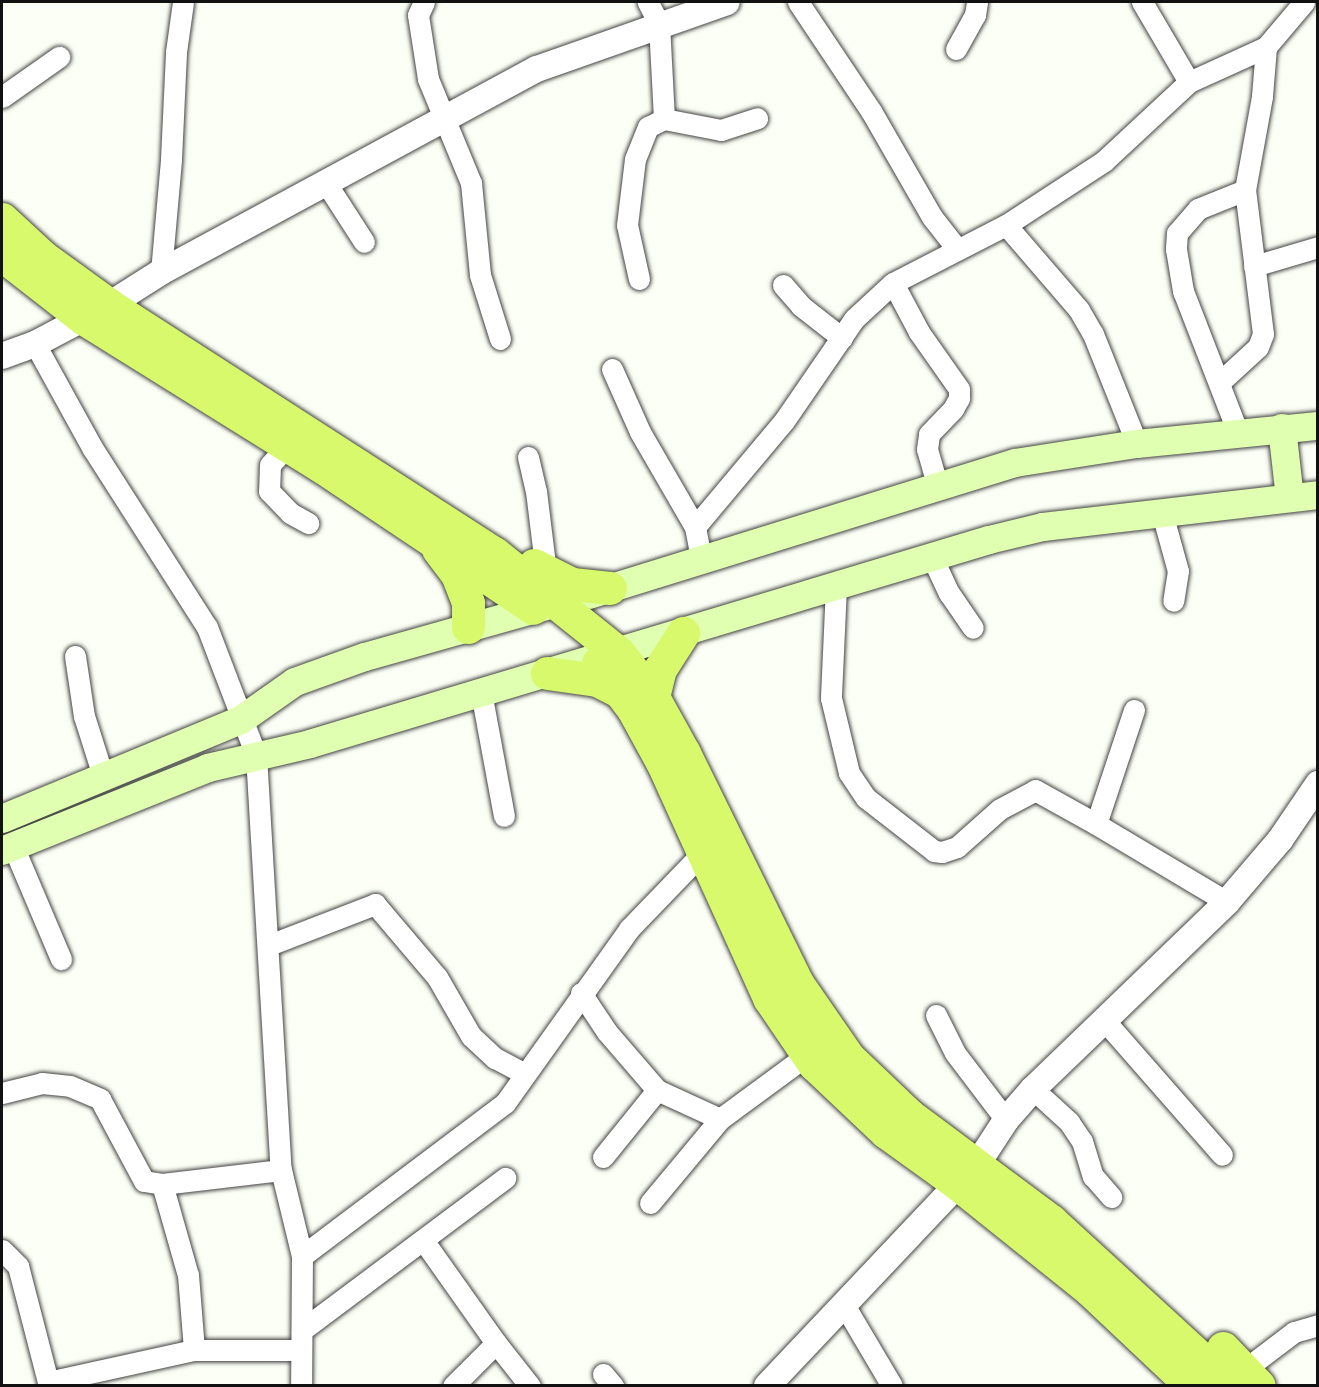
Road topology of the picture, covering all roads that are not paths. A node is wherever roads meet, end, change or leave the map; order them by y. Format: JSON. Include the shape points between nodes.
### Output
{"nodes":[{"id":1,"x":183,"y":2,"type":"edge"},
{"id":2,"x":424,"y":2,"type":"edge"},
{"id":3,"x":727,"y":2,"type":"edge"},
{"id":4,"x":798,"y":2,"type":"edge"},
{"id":5,"x":977,"y":2,"type":"edge"},
{"id":6,"x":1142,"y":2,"type":"edge"},
{"id":7,"x":1304,"y":2,"type":"edge"},
{"id":8,"x":654,"y":13,"type":"edge"},
{"id":9,"x":1266,"y":47,"type":"junction"},
{"id":10,"x":956,"y":50,"type":"dead end"},
{"id":11,"x":59,"y":57,"type":"dead end"},
{"id":12,"x":1189,"y":82,"type":"junction"},
{"id":13,"x":2,"y":97,"type":"edge"},
{"id":14,"x":446,"y":117,"type":"junction"},
{"id":15,"x":757,"y":118,"type":"dead end"},
{"id":16,"x":664,"y":119,"type":"junction"},
{"id":17,"x":326,"y":183,"type":"junction"},
{"id":18,"x":1245,"y":190,"type":"junction"},
{"id":19,"x":2,"y":219,"type":"edge"},
{"id":20,"x":1006,"y":225,"type":"junction"},
{"id":21,"x":364,"y":242,"type":"dead end"},
{"id":22,"x":1317,"y":247,"type":"edge"},
{"id":23,"x":957,"y":249,"type":"junction"},
{"id":24,"x":2,"y":255,"type":"edge"},
{"id":25,"x":1254,"y":266,"type":"junction"},
{"id":26,"x":161,"y":272,"type":"junction"},
{"id":27,"x":639,"y":279,"type":"dead end"},
{"id":28,"x":893,"y":283,"type":"junction"},
{"id":29,"x":783,"y":285,"type":"dead end"},
{"id":30,"x":96,"y":312,"type":"junction"},
{"id":31,"x":842,"y":338,"type":"junction"},
{"id":32,"x":500,"y":339,"type":"dead end"},
{"id":33,"x":35,"y":344,"type":"junction"},
{"id":34,"x":2,"y":356,"type":"edge"},
{"id":35,"x":612,"y":369,"type":"dead end"},
{"id":36,"x":1221,"y":381,"type":"junction"},
{"id":37,"x":1317,"y":426,"type":"edge"},
{"id":38,"x":1282,"y":428,"type":"junction"},
{"id":39,"x":1238,"y":433,"type":"junction"},
{"id":40,"x":1137,"y":444,"type":"junction"},
{"id":41,"x":287,"y":446,"type":"junction"},
{"id":42,"x":528,"y":457,"type":"dead end"},
{"id":43,"x":937,"y":484,"type":"junction"},
{"id":44,"x":1304,"y":497,"type":"edge"},
{"id":45,"x":1162,"y":513,"type":"junction"},
{"id":46,"x":308,"y":523,"type":"dead end"},
{"id":47,"x":695,"y":527,"type":"junction"},
{"id":48,"x":443,"y":534,"type":"junction"},
{"id":49,"x":701,"y":557,"type":"junction"},
{"id":50,"x":932,"y":557,"type":"junction"},
{"id":51,"x":546,"y":572,"type":"junction"},
{"id":52,"x":836,"y":586,"type":"junction"},
{"id":53,"x":610,"y":588,"type":"junction"},
{"id":54,"x":1173,"y":601,"type":"dead end"},
{"id":55,"x":546,"y":606,"type":"junction"},
{"id":56,"x":468,"y":627,"type":"junction"},
{"id":57,"x":972,"y":628,"type":"dead end"},
{"id":58,"x":683,"y":633,"type":"junction"},
{"id":59,"x":75,"y":656,"type":"dead end"},
{"id":60,"x":607,"y":657,"type":"junction"},
{"id":61,"x":547,"y":674,"type":"junction"},
{"id":62,"x":481,"y":692,"type":"junction"},
{"id":63,"x":638,"y":695,"type":"junction"},
{"id":64,"x":1134,"y":710,"type":"dead end"},
{"id":65,"x":241,"y":720,"type":"junction"},
{"id":66,"x":256,"y":755,"type":"junction"},
{"id":67,"x":103,"y":776,"type":"junction"},
{"id":68,"x":1317,"y":783,"type":"edge"},
{"id":69,"x":504,"y":816,"type":"dead end"},
{"id":70,"x":2,"y":819,"type":"edge"},
{"id":71,"x":1096,"y":824,"type":"junction"},
{"id":72,"x":7,"y":848,"type":"edge"},
{"id":73,"x":705,"y":850,"type":"junction"},
{"id":74,"x":1227,"y":902,"type":"junction"},
{"id":75,"x":269,"y":945,"type":"junction"},
{"id":76,"x":61,"y":959,"type":"dead end"},
{"id":77,"x":581,"y":993,"type":"junction"},
{"id":78,"x":936,"y":1015,"type":"dead end"},
{"id":79,"x":1104,"y":1020,"type":"junction"},
{"id":80,"x":807,"y":1055,"type":"junction"},
{"id":81,"x":523,"y":1073,"type":"junction"},
{"id":82,"x":1033,"y":1089,"type":"junction"},
{"id":83,"x":657,"y":1090,"type":"junction"},
{"id":84,"x":2,"y":1093,"type":"edge"},
{"id":85,"x":720,"y":1119,"type":"junction"},
{"id":86,"x":1006,"y":1120,"type":"junction"},
{"id":87,"x":1222,"y":1155,"type":"dead end"},
{"id":88,"x":603,"y":1157,"type":"dead end"},
{"id":89,"x":281,"y":1170,"type":"junction"},
{"id":90,"x":968,"y":1173,"type":"junction"},
{"id":91,"x":505,"y":1178,"type":"dead end"},
{"id":92,"x":162,"y":1184,"type":"junction"},
{"id":93,"x":1111,"y":1197,"type":"dead end"},
{"id":94,"x":650,"y":1203,"type":"dead end"},
{"id":95,"x":1018,"y":1236,"type":"junction"},
{"id":96,"x":423,"y":1240,"type":"junction"},
{"id":97,"x":2,"y":1250,"type":"edge"},
{"id":98,"x":302,"y":1256,"type":"junction"},
{"id":99,"x":843,"y":1303,"type":"junction"},
{"id":100,"x":1317,"y":1325,"type":"edge"},
{"id":101,"x":302,"y":1340,"type":"junction"},
{"id":102,"x":496,"y":1343,"type":"junction"},
{"id":103,"x":194,"y":1350,"type":"junction"},
{"id":104,"x":1245,"y":1380,"type":"edge"},
{"id":105,"x":49,"y":1384,"type":"edge"},
{"id":106,"x":301,"y":1386,"type":"edge"},
{"id":107,"x":453,"y":1386,"type":"edge"},
{"id":108,"x":530,"y":1386,"type":"edge"},
{"id":109,"x":767,"y":1386,"type":"edge"},
{"id":110,"x":892,"y":1386,"type":"edge"},
{"id":111,"x":1164,"y":1386,"type":"edge"},
{"id":112,"x":1192,"y":1386,"type":"edge"}],
"edges":[{"from":1,"to":26,"type":"street"},
{"from":2,"to":14,"type":"street","via":[[418,15],[424,56],[435,101]]},
{"from":3,"to":8,"type":"street"},
{"from":4,"to":23,"type":"street","via":[[871,111],[932,217]]},
{"from":5,"to":10,"type":"street","via":[[975,15]]},
{"from":6,"to":12,"type":"street"},
{"from":7,"to":9,"type":"street"},
{"from":8,"to":14,"type":"street"},
{"from":8,"to":16,"type":"street"},
{"from":9,"to":12,"type":"street"},
{"from":9,"to":18,"type":"street","via":[[1262,96]]},
{"from":11,"to":13,"type":"street"},
{"from":12,"to":20,"type":"street","via":[[1104,161]]},
{"from":14,"to":17,"type":"street"},
{"from":14,"to":32,"type":"street","via":[[471,183],[480,275]]},
{"from":15,"to":16,"type":"street","via":[[721,130]]},
{"from":16,"to":27,"type":"street","via":[[648,127],[635,159],[627,225]]},
{"from":17,"to":21,"type":"street"},
{"from":17,"to":26,"type":"street"},
{"from":18,"to":25,"type":"street"},
{"from":18,"to":36,"type":"street","via":[[1198,209],[1178,233],[1183,291]]},
{"from":19,"to":30,"type":"main road"},
{"from":20,"to":23,"type":"street"},
{"from":20,"to":40,"type":"street","via":[[1079,310],[1093,334]]},
{"from":22,"to":25,"type":"street"},
{"from":23,"to":28,"type":"street"},
{"from":24,"to":30,"type":"main road"},
{"from":25,"to":36,"type":"street","via":[[1263,334],[1258,347]]},
{"from":26,"to":30,"type":"street"},
{"from":28,"to":31,"type":"street","via":[[868,303]]},
{"from":28,"to":43,"type":"street","via":[[919,332],[959,389],[953,409],[929,435],[927,449]]},
{"from":29,"to":31,"type":"street","via":[[801,306]]},
{"from":30,"to":33,"type":"street"},
{"from":30,"to":41,"type":"main road"},
{"from":30,"to":48,"type":"main road"},
{"from":31,"to":47,"type":"street","via":[[784,421]]},
{"from":33,"to":34,"type":"street"},
{"from":33,"to":65,"type":"street","via":[[93,449],[207,627]]},
{"from":35,"to":47,"type":"street","via":[[640,432]]},
{"from":36,"to":39,"type":"street"},
{"from":37,"to":38,"type":"main road"},
{"from":38,"to":39,"type":"main road"},
{"from":38,"to":44,"type":"main road"},
{"from":39,"to":40,"type":"main road"},
{"from":40,"to":43,"type":"main road","via":[[1015,463]]},
{"from":41,"to":46,"type":"street","via":[[270,465],[269,491],[283,508]]},
{"from":41,"to":48,"type":"main road"},
{"from":42,"to":51,"type":"street"},
{"from":43,"to":49,"type":"main road"},
{"from":44,"to":45,"type":"main road"},
{"from":45,"to":50,"type":"main road","via":[[1043,527]]},
{"from":45,"to":54,"type":"street","via":[[1178,571]]},
{"from":47,"to":49,"type":"street"},
{"from":48,"to":51,"type":"main road","via":[[482,532]]},
{"from":48,"to":55,"type":"main road"},
{"from":48,"to":56,"type":"main road","via":[[468,603]]},
{"from":49,"to":53,"type":"main road"},
{"from":50,"to":52,"type":"main road"},
{"from":50,"to":57,"type":"street","via":[[948,593]]},
{"from":51,"to":53,"type":"main road","via":[[572,584]]},
{"from":52,"to":58,"type":"main road"},
{"from":52,"to":71,"type":"street","via":[[831,698],[849,773],[866,798],[934,851],[942,852],[957,847],[1000,809],[1035,790]]},
{"from":53,"to":55,"type":"main road"},
{"from":55,"to":56,"type":"main road"},
{"from":55,"to":60,"type":"main road"},
{"from":56,"to":65,"type":"main road","via":[[295,682]]},
{"from":58,"to":60,"type":"main road"},
{"from":58,"to":63,"type":"main road"},
{"from":59,"to":67,"type":"street","via":[[84,716]]},
{"from":60,"to":61,"type":"main road"},
{"from":60,"to":63,"type":"main road"},
{"from":61,"to":62,"type":"main road"},
{"from":61,"to":63,"type":"main road","via":[[597,680]]},
{"from":62,"to":66,"type":"main road","via":[[310,744]]},
{"from":62,"to":69,"type":"street"},
{"from":63,"to":73,"type":"main road","via":[[663,764]]},
{"from":63,"to":90,"type":"main road","via":[[724,828],[811,1008],[849,1058]]},
{"from":64,"to":71,"type":"street"},
{"from":65,"to":66,"type":"street"},
{"from":65,"to":67,"type":"main road"},
{"from":66,"to":72,"type":"main road","via":[[208,768]]},
{"from":66,"to":75,"type":"street"},
{"from":67,"to":70,"type":"main road"},
{"from":68,"to":74,"type":"street","via":[[1280,840]]},
{"from":71,"to":74,"type":"street"},
{"from":72,"to":76,"type":"street"},
{"from":73,"to":77,"type":"street","via":[[629,929]]},
{"from":73,"to":80,"type":"main road","via":[[769,998]]},
{"from":74,"to":79,"type":"street"},
{"from":75,"to":81,"type":"street","via":[[375,904],[437,977],[471,1036],[495,1058]]},
{"from":75,"to":89,"type":"street"},
{"from":77,"to":81,"type":"street"},
{"from":77,"to":83,"type":"street","via":[[607,1032]]},
{"from":78,"to":86,"type":"street","via":[[955,1053]]},
{"from":79,"to":82,"type":"street"},
{"from":79,"to":87,"type":"street"},
{"from":80,"to":85,"type":"street"},
{"from":80,"to":90,"type":"main road","via":[[886,1132]]},
{"from":81,"to":98,"type":"street","via":[[505,1103]]},
{"from":82,"to":86,"type":"street"},
{"from":82,"to":93,"type":"street","via":[[1069,1122],[1082,1141],[1093,1176]]},
{"from":83,"to":85,"type":"street"},
{"from":83,"to":88,"type":"street"},
{"from":84,"to":92,"type":"street","via":[[42,1083],[87,1090],[100,1099],[144,1180]]},
{"from":85,"to":94,"type":"street"},
{"from":86,"to":90,"type":"street"},
{"from":89,"to":92,"type":"street"},
{"from":89,"to":98,"type":"street"},
{"from":90,"to":95,"type":"main road"},
{"from":90,"to":99,"type":"street"},
{"from":90,"to":104,"type":"main road","via":[[1051,1221],[1085,1235],[1153,1286]]},
{"from":91,"to":96,"type":"street"},
{"from":92,"to":103,"type":"street","via":[[188,1275]]},
{"from":95,"to":111,"type":"main road","via":[[1034,1264]]},
{"from":95,"to":112,"type":"main road","via":[[1089,1289]]},
{"from":96,"to":101,"type":"street"},
{"from":96,"to":102,"type":"street"},
{"from":97,"to":105,"type":"street","via":[[18,1266]]},
{"from":98,"to":101,"type":"street"},
{"from":99,"to":109,"type":"street"},
{"from":99,"to":110,"type":"street"},
{"from":100,"to":104,"type":"street","via":[[1294,1332]]},
{"from":101,"to":103,"type":"street"},
{"from":101,"to":106,"type":"street"},
{"from":102,"to":107,"type":"street"},
{"from":102,"to":108,"type":"street"},
{"from":103,"to":105,"type":"street"}]}
